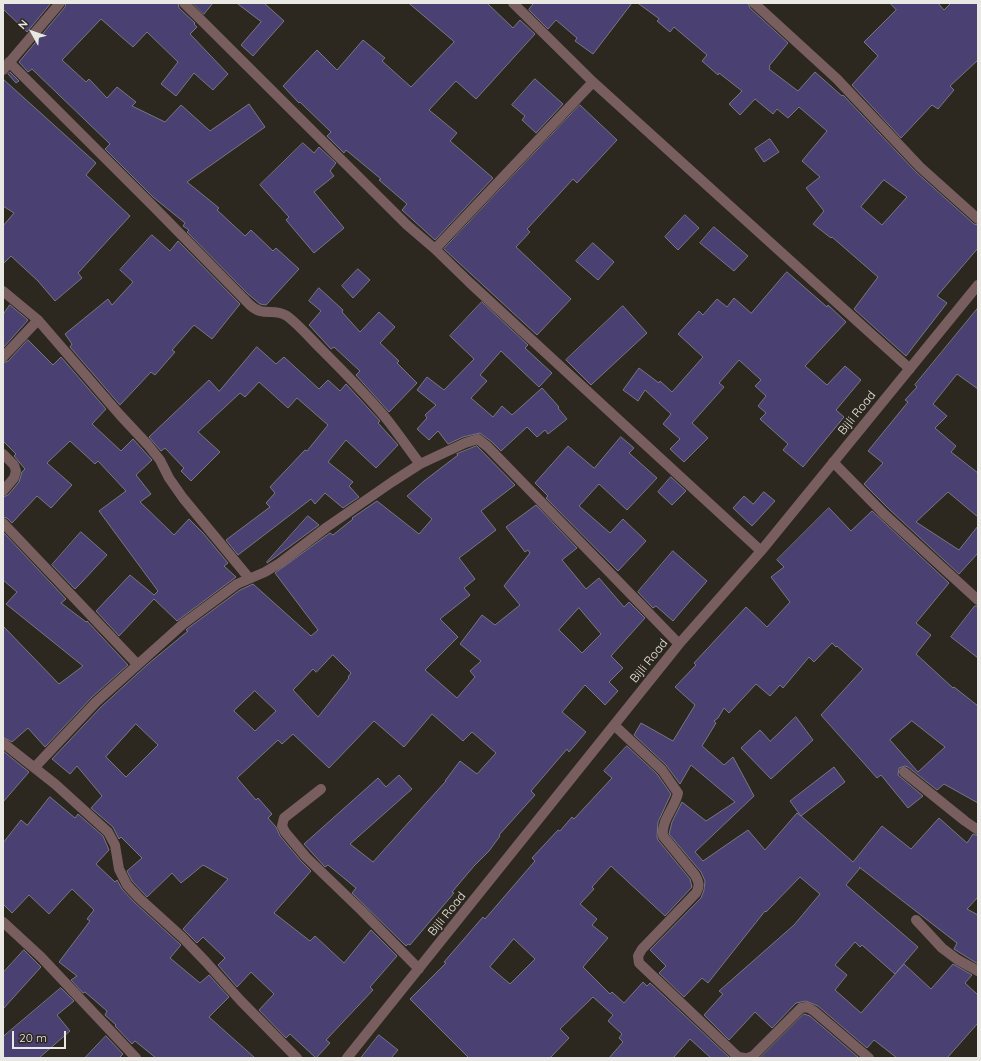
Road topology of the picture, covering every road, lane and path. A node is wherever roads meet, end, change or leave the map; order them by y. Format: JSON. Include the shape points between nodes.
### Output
{"nodes":[{"id":1,"x":60,"y":3,"type":"edge"},
{"id":2,"x":184,"y":3,"type":"edge"},
{"id":3,"x":513,"y":3,"type":"edge"},
{"id":4,"x":754,"y":3,"type":"edge"},
{"id":5,"x":6,"y":66,"type":"edge"},
{"id":6,"x":593,"y":82,"type":"junction"},
{"id":7,"x":978,"y":219,"type":"edge"},
{"id":8,"x":435,"y":249,"type":"junction"},
{"id":9,"x":978,"y":285,"type":"edge"},
{"id":10,"x":3,"y":291,"type":"edge"},
{"id":11,"x":38,"y":320,"type":"junction"},
{"id":12,"x":3,"y":357,"type":"edge"},
{"id":13,"x":910,"y":369,"type":"junction"},
{"id":14,"x":3,"y":454,"type":"edge"},
{"id":15,"x":833,"y":462,"type":"junction"},
{"id":16,"x":420,"y":464,"type":"junction"},
{"id":17,"x":3,"y":490,"type":"edge"},
{"id":18,"x":3,"y":523,"type":"edge"},
{"id":19,"x":761,"y":550,"type":"junction"},
{"id":20,"x":249,"y":578,"type":"junction"},
{"id":21,"x":978,"y":600,"type":"edge"},
{"id":22,"x":679,"y":644,"type":"junction"},
{"id":23,"x":138,"y":664,"type":"junction"},
{"id":24,"x":614,"y":724,"type":"junction"},
{"id":25,"x":3,"y":743,"type":"edge"},
{"id":26,"x":35,"y":767,"type":"junction"},
{"id":27,"x":904,"y":772,"type":"dead end"},
{"id":28,"x":321,"y":789,"type":"dead end"},
{"id":29,"x":978,"y":830,"type":"edge"},
{"id":30,"x":916,"y":920,"type":"dead end"},
{"id":31,"x":3,"y":922,"type":"edge"},
{"id":32,"x":419,"y":969,"type":"junction"},
{"id":33,"x":978,"y":971,"type":"edge"},
{"id":34,"x":136,"y":1058,"type":"edge"},
{"id":35,"x":297,"y":1058,"type":"edge"},
{"id":36,"x":347,"y":1058,"type":"edge"},
{"id":37,"x":745,"y":1058,"type":"edge"},
{"id":38,"x":748,"y":1058,"type":"edge"},
{"id":39,"x":869,"y":1058,"type":"edge"}],
"edges":[{"from":1,"to":5,"type":"street"},
{"from":2,"to":8,"type":"street","via":[[407,225]]},
{"from":3,"to":6,"type":"street"},
{"from":4,"to":7,"type":"street","via":[[837,79],[920,167]]},
{"from":5,"to":16,"type":"street","via":[[155,208],[250,305],[262,312],[276,311],[287,316],[385,417]]},
{"from":6,"to":8,"type":"street"},
{"from":6,"to":13,"type":"street"},
{"from":8,"to":19,"type":"street"},
{"from":9,"to":13,"type":"street","name":"Bijli Road"},
{"from":10,"to":11,"type":"street"},
{"from":11,"to":12,"type":"street"},
{"from":11,"to":20,"type":"street","via":[[160,460],[183,498]]},
{"from":13,"to":15,"type":"street","name":"Bijli Road"},
{"from":14,"to":17,"type":"street","via":[[14,465],[16,471],[14,478]]},
{"from":15,"to":19,"type":"street","name":"Bijli Road"},
{"from":15,"to":21,"type":"street","via":[[884,514]]},
{"from":16,"to":20,"type":"street","via":[[338,518],[280,563]]},
{"from":16,"to":22,"type":"street","via":[[478,439]]},
{"from":18,"to":23,"type":"street"},
{"from":19,"to":22,"type":"street","name":"Bijli Road"},
{"from":20,"to":23,"type":"street","via":[[183,624]]},
{"from":22,"to":24,"type":"street","name":"Bijli Road"},
{"from":23,"to":26,"type":"street","via":[[96,702]]},
{"from":24,"to":32,"type":"street","name":"Bijli Road"},
{"from":24,"to":37,"type":"street","via":[[662,770],[678,793],[664,822],[663,836],[699,881],[696,893],[642,949],[638,956],[639,963],[738,1057]]},
{"from":25,"to":26,"type":"street"},
{"from":26,"to":35,"type":"street","via":[[108,832],[115,846],[119,868],[127,885],[138,898],[202,957]]},
{"from":27,"to":29,"type":"street"},
{"from":28,"to":32,"type":"street","via":[[284,818],[282,826],[285,832],[306,857]]},
{"from":30,"to":33,"type":"street","via":[[942,948]]},
{"from":31,"to":34,"type":"street","via":[[41,957]]},
{"from":32,"to":36,"type":"street","name":"Bijli Road"},
{"from":38,"to":39,"type":"street","via":[[801,1008],[807,1008],[814,1011]]}]}
